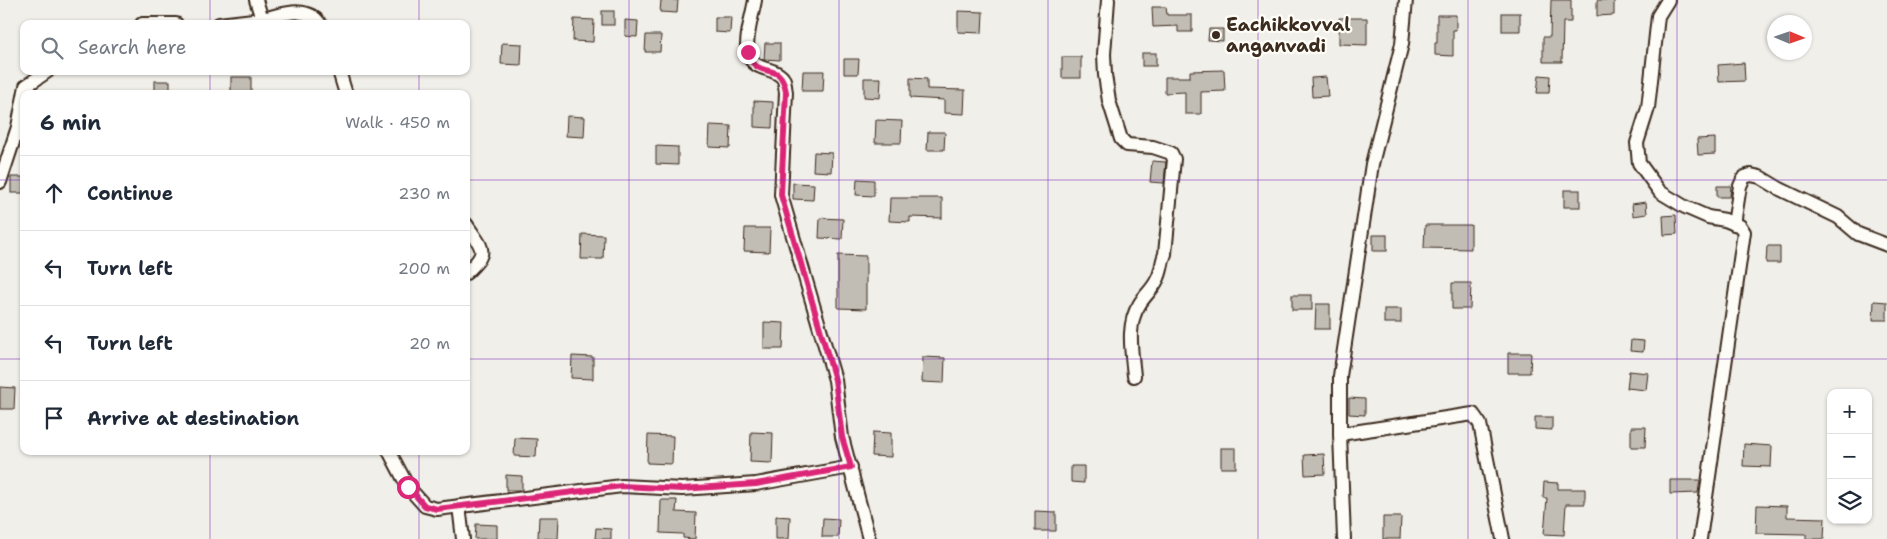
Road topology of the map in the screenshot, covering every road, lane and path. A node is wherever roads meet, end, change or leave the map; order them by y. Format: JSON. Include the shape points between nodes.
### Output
{"nodes":[{"id":1,"x":256,"y":0,"type":"edge"},
{"id":2,"x":756,"y":0,"type":"edge"},
{"id":3,"x":1108,"y":0,"type":"edge"},
{"id":4,"x":1406,"y":0,"type":"edge"},
{"id":5,"x":1668,"y":0,"type":"edge"},
{"id":6,"x":262,"y":19,"type":"junction"},
{"id":7,"x":253,"y":20,"type":"edge"},
{"id":8,"x":317,"y":20,"type":"edge"},
{"id":9,"x":41,"y":75,"type":"edge"},
{"id":10,"x":340,"y":75,"type":"edge"},
{"id":11,"x":25,"y":90,"type":"edge"},
{"id":12,"x":345,"y":90,"type":"edge"},
{"id":13,"x":20,"y":116,"type":"edge"},
{"id":14,"x":0,"y":182,"type":"edge"},
{"id":15,"x":1734,"y":224,"type":"junction"},
{"id":16,"x":470,"y":230,"type":"edge"},
{"id":17,"x":1887,"y":245,"type":"edge"},
{"id":18,"x":470,"y":269,"type":"edge"},
{"id":19,"x":1134,"y":376,"type":"dead end"},
{"id":20,"x":1340,"y":434,"type":"junction"},
{"id":21,"x":391,"y":455,"type":"edge"},
{"id":22,"x":851,"y":467,"type":"junction"},
{"id":23,"x":460,"y":506,"type":"junction"},
{"id":24,"x":464,"y":539,"type":"edge"},
{"id":25,"x":869,"y":539,"type":"edge"},
{"id":26,"x":1344,"y":539,"type":"edge"},
{"id":27,"x":1503,"y":539,"type":"edge"},
{"id":28,"x":1700,"y":539,"type":"edge"}],
"edges":[{"from":1,"to":6,"type":"street"},
{"from":2,"to":22,"type":"street","via":[[748,52],[755,65],[784,79],[781,195],[835,380],[842,437]]},
{"from":3,"to":19,"type":"street","via":[[1105,75],[1121,139],[1127,145],[1164,150],[1171,153],[1174,160],[1165,254],[1158,280],[1132,317]]},
{"from":4,"to":20,"type":"street","via":[[1402,44],[1369,183],[1340,376]]},
{"from":5,"to":15,"type":"street","via":[[1658,16],[1648,108],[1637,143],[1639,163],[1660,192],[1708,217]]},
{"from":6,"to":7,"type":"street"},
{"from":6,"to":8,"type":"street","via":[[296,12],[308,13]]},
{"from":9,"to":11,"type":"street","via":[[31,81]]},
{"from":10,"to":12,"type":"street"},
{"from":13,"to":14,"type":"street"},
{"from":15,"to":17,"type":"street","via":[[1740,186],[1744,176],[1751,175],[1838,217],[1858,234]]},
{"from":15,"to":28,"type":"street","via":[[1744,232]]},
{"from":16,"to":18,"type":"street","via":[[482,251],[481,258]]},
{"from":20,"to":26,"type":"street"},
{"from":20,"to":27,"type":"street","via":[[1473,414],[1480,424]]},
{"from":21,"to":23,"type":"street","via":[[408,487],[425,506],[437,509]]},
{"from":22,"to":23,"type":"street","via":[[756,484],[682,489],[622,486]]},
{"from":22,"to":25,"type":"street"},
{"from":23,"to":24,"type":"street"}]}
